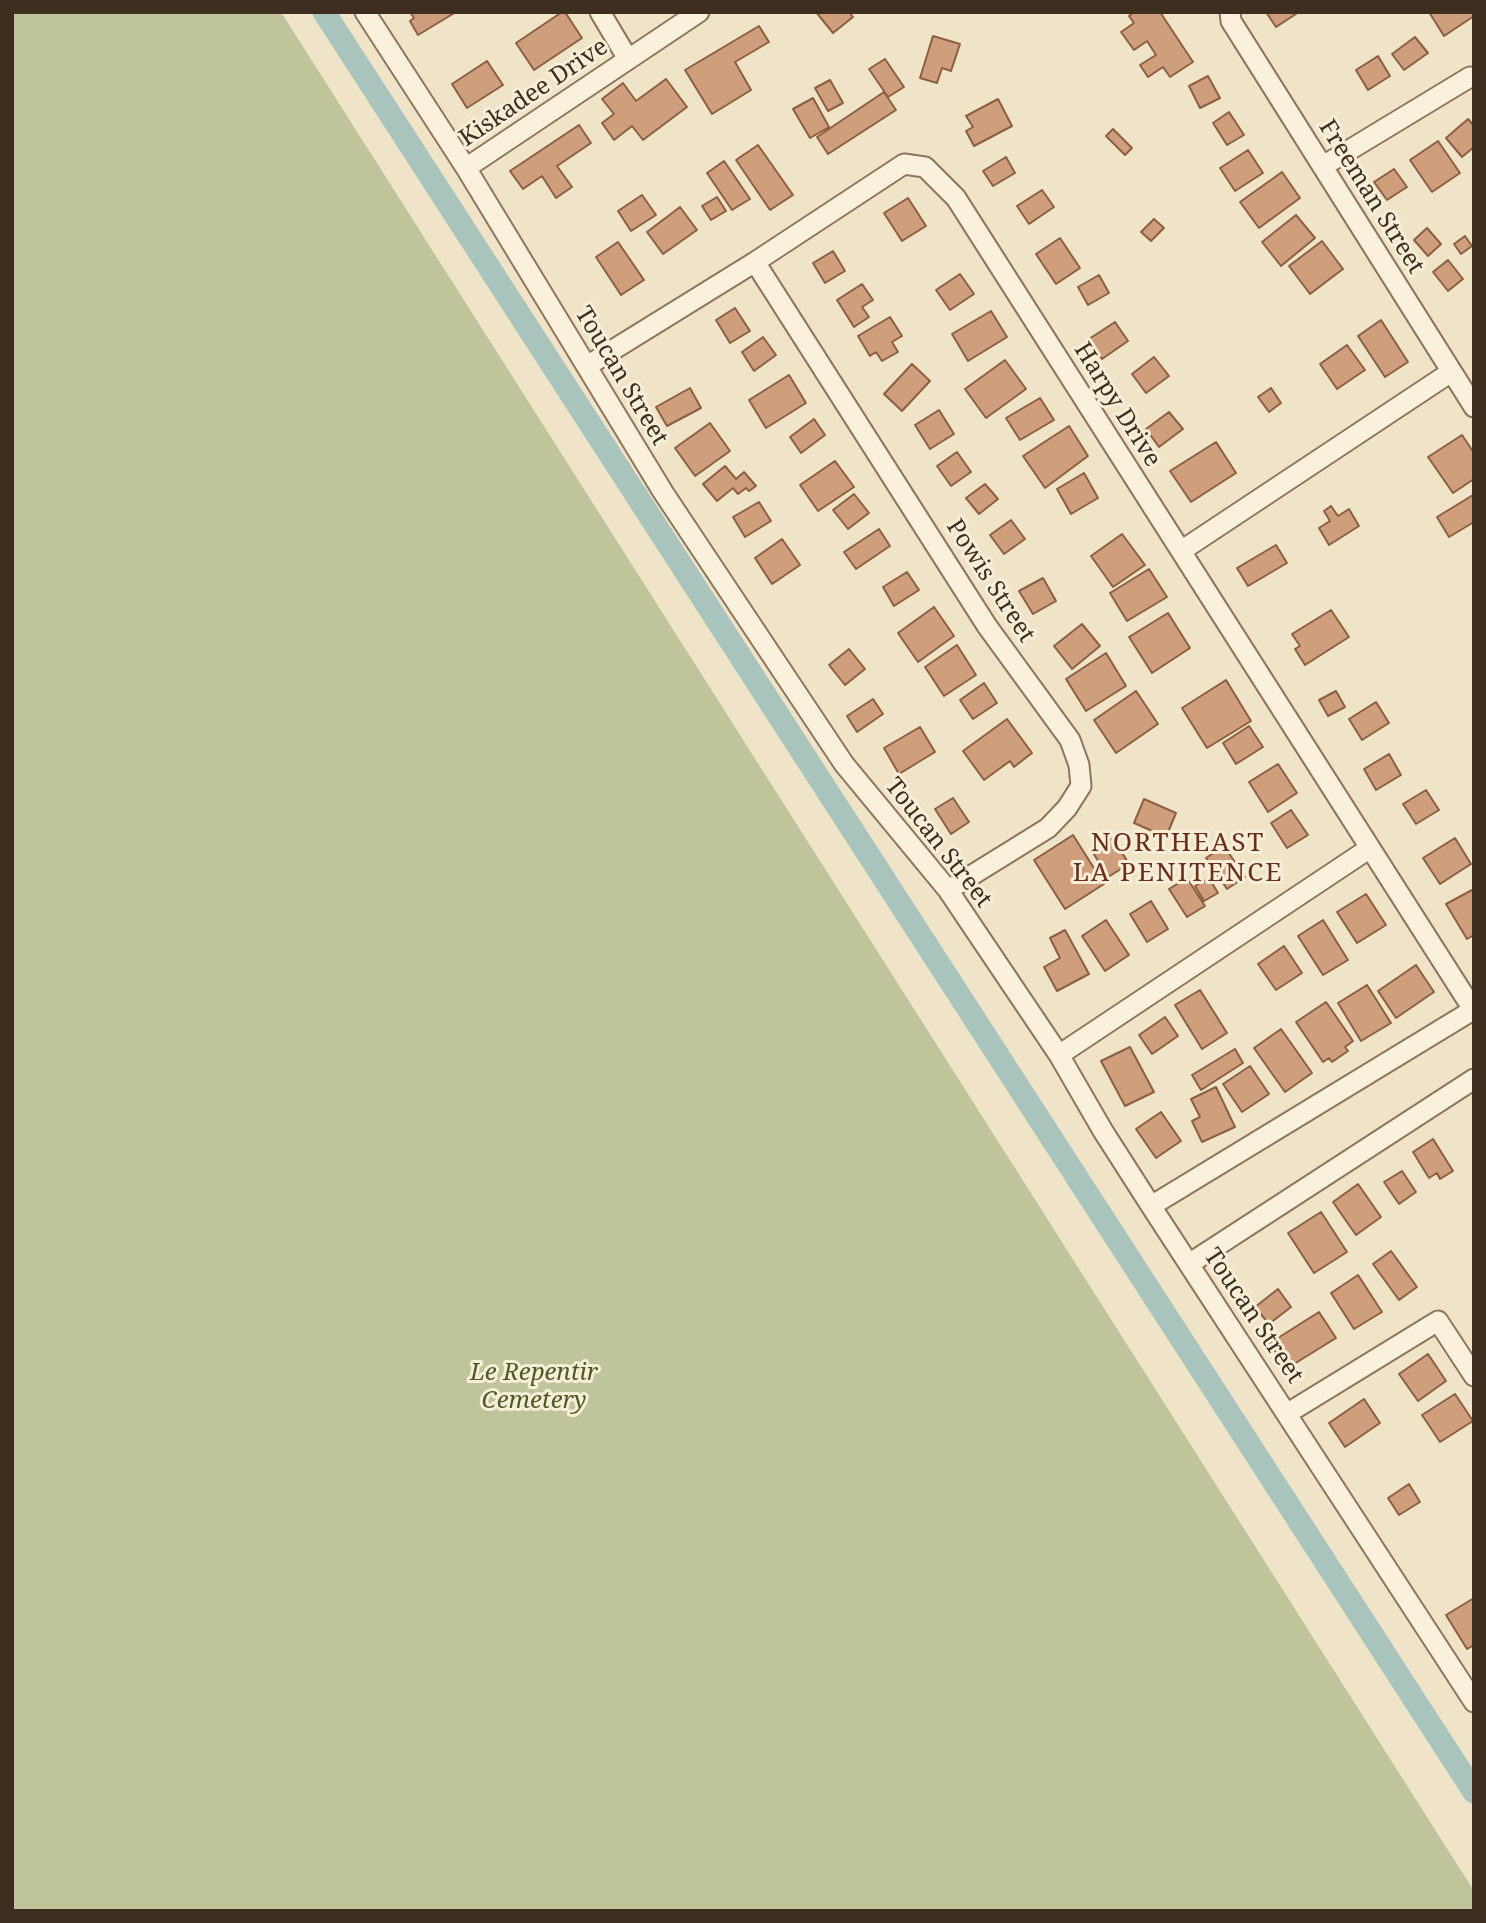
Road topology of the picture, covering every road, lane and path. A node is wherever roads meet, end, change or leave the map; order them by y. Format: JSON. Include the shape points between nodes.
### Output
{"nodes":[{"id":1,"x":365,"y":12,"type":"edge"},
{"id":2,"x":600,"y":12,"type":"edge"},
{"id":3,"x":699,"y":12,"type":"edge"},
{"id":4,"x":1230,"y":12,"type":"edge"},
{"id":5,"x":628,"y":59,"type":"junction"},
{"id":6,"x":1470,"y":77,"type":"dead end"},
{"id":7,"x":1323,"y":166,"type":"junction"},
{"id":8,"x":466,"y":168,"type":"junction"},
{"id":9,"x":755,"y":262,"type":"junction"},
{"id":10,"x":587,"y":366,"type":"junction"},
{"id":11,"x":1451,"y":372,"type":"junction"},
{"id":12,"x":1474,"y":407,"type":"edge"},
{"id":13,"x":1181,"y":551,"type":"junction"},
{"id":14,"x":1370,"y":848,"type":"junction"},
{"id":15,"x":948,"y":890,"type":"junction"},
{"id":16,"x":1473,"y":1010,"type":"edge"},
{"id":17,"x":1059,"y":1055,"type":"junction"},
{"id":18,"x":1474,"y":1079,"type":"edge"},
{"id":19,"x":1151,"y":1206,"type":"junction"},
{"id":20,"x":1189,"y":1264,"type":"junction"},
{"id":21,"x":1474,"y":1376,"type":"edge"},
{"id":22,"x":1288,"y":1413,"type":"junction"},
{"id":23,"x":1474,"y":1702,"type":"edge"}],
"edges":[{"from":1,"to":8,"type":"street","name":"Toucan Street"},
{"from":2,"to":5,"type":"street"},
{"from":3,"to":5,"type":"street","name":"Kiskadee Drive"},
{"from":4,"to":7,"type":"street","name":"Freeman Street","via":[[1231,21]]},
{"from":5,"to":8,"type":"street","name":"Kiskadee Drive"},
{"from":6,"to":7,"type":"street"},
{"from":7,"to":11,"type":"street","name":"Freeman Street"},
{"from":8,"to":10,"type":"street","name":"Toucan Street"},
{"from":9,"to":10,"type":"street","name":"Harpy Drive"},
{"from":9,"to":13,"type":"street","name":"Harpy Drive","via":[[904,164],[925,167],[956,198]]},
{"from":9,"to":15,"type":"street","name":"Powis Street","via":[[987,625],[1070,740],[1079,765],[1081,786],[1048,828]]},
{"from":10,"to":15,"type":"street","name":"Toucan Street","via":[[663,492],[844,764]]},
{"from":11,"to":12,"type":"street","name":"Freeman Street"},
{"from":11,"to":13,"type":"street"},
{"from":13,"to":14,"type":"street","name":"Harpy Drive"},
{"from":14,"to":16,"type":"street","name":"Harpy Drive"},
{"from":14,"to":17,"type":"street"},
{"from":15,"to":17,"type":"street","name":"Toucan Street"},
{"from":16,"to":19,"type":"street"},
{"from":17,"to":19,"type":"street","name":"Toucan Street"},
{"from":18,"to":20,"type":"street"},
{"from":19,"to":20,"type":"street","name":"Toucan Street"},
{"from":20,"to":22,"type":"street","name":"Toucan Street"},
{"from":21,"to":22,"type":"street","via":[[1438,1321]]},
{"from":22,"to":23,"type":"street","name":"Toucan Street"}]}
